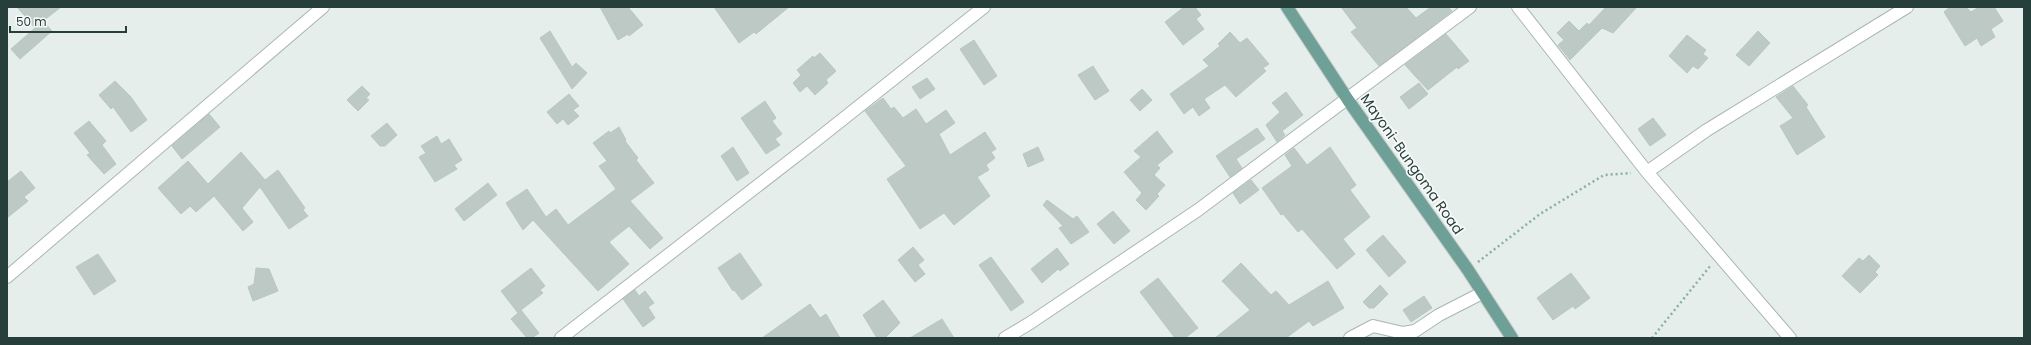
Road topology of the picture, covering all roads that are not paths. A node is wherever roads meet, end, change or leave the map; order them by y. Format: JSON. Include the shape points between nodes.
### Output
{"nodes":[{"id":1,"x":323,"y":7,"type":"edge"},
{"id":2,"x":984,"y":7,"type":"edge"},
{"id":3,"x":1287,"y":7,"type":"edge"},
{"id":4,"x":1470,"y":7,"type":"edge"},
{"id":5,"x":1518,"y":7,"type":"edge"},
{"id":6,"x":1907,"y":7,"type":"edge"},
{"id":7,"x":1348,"y":100,"type":"junction"},
{"id":8,"x":1647,"y":172,"type":"junction"},
{"id":9,"x":7,"y":277,"type":"edge"},
{"id":10,"x":1482,"y":293,"type":"junction"},
{"id":11,"x":561,"y":338,"type":"edge"},
{"id":12,"x":1004,"y":338,"type":"edge"},
{"id":13,"x":1350,"y":338,"type":"edge"},
{"id":14,"x":1512,"y":338,"type":"edge"},
{"id":15,"x":1790,"y":338,"type":"edge"}],
"edges":[{"from":1,"to":9,"type":"street"},
{"from":2,"to":11,"type":"street"},
{"from":3,"to":7,"type":"main road","name":"Mayoni-Bungoma Road"},
{"from":4,"to":7,"type":"street"},
{"from":5,"to":8,"type":"street"},
{"from":6,"to":8,"type":"street","via":[[1707,130]]},
{"from":7,"to":10,"type":"main road","name":"Mayoni-Bungoma Road"},
{"from":7,"to":12,"type":"street","via":[[1198,210]]},
{"from":8,"to":15,"type":"street"},
{"from":10,"to":13,"type":"street","via":[[1415,330],[1403,333],[1373,326]]},
{"from":10,"to":14,"type":"main road","name":"Mayoni-Bungoma Road"}]}
